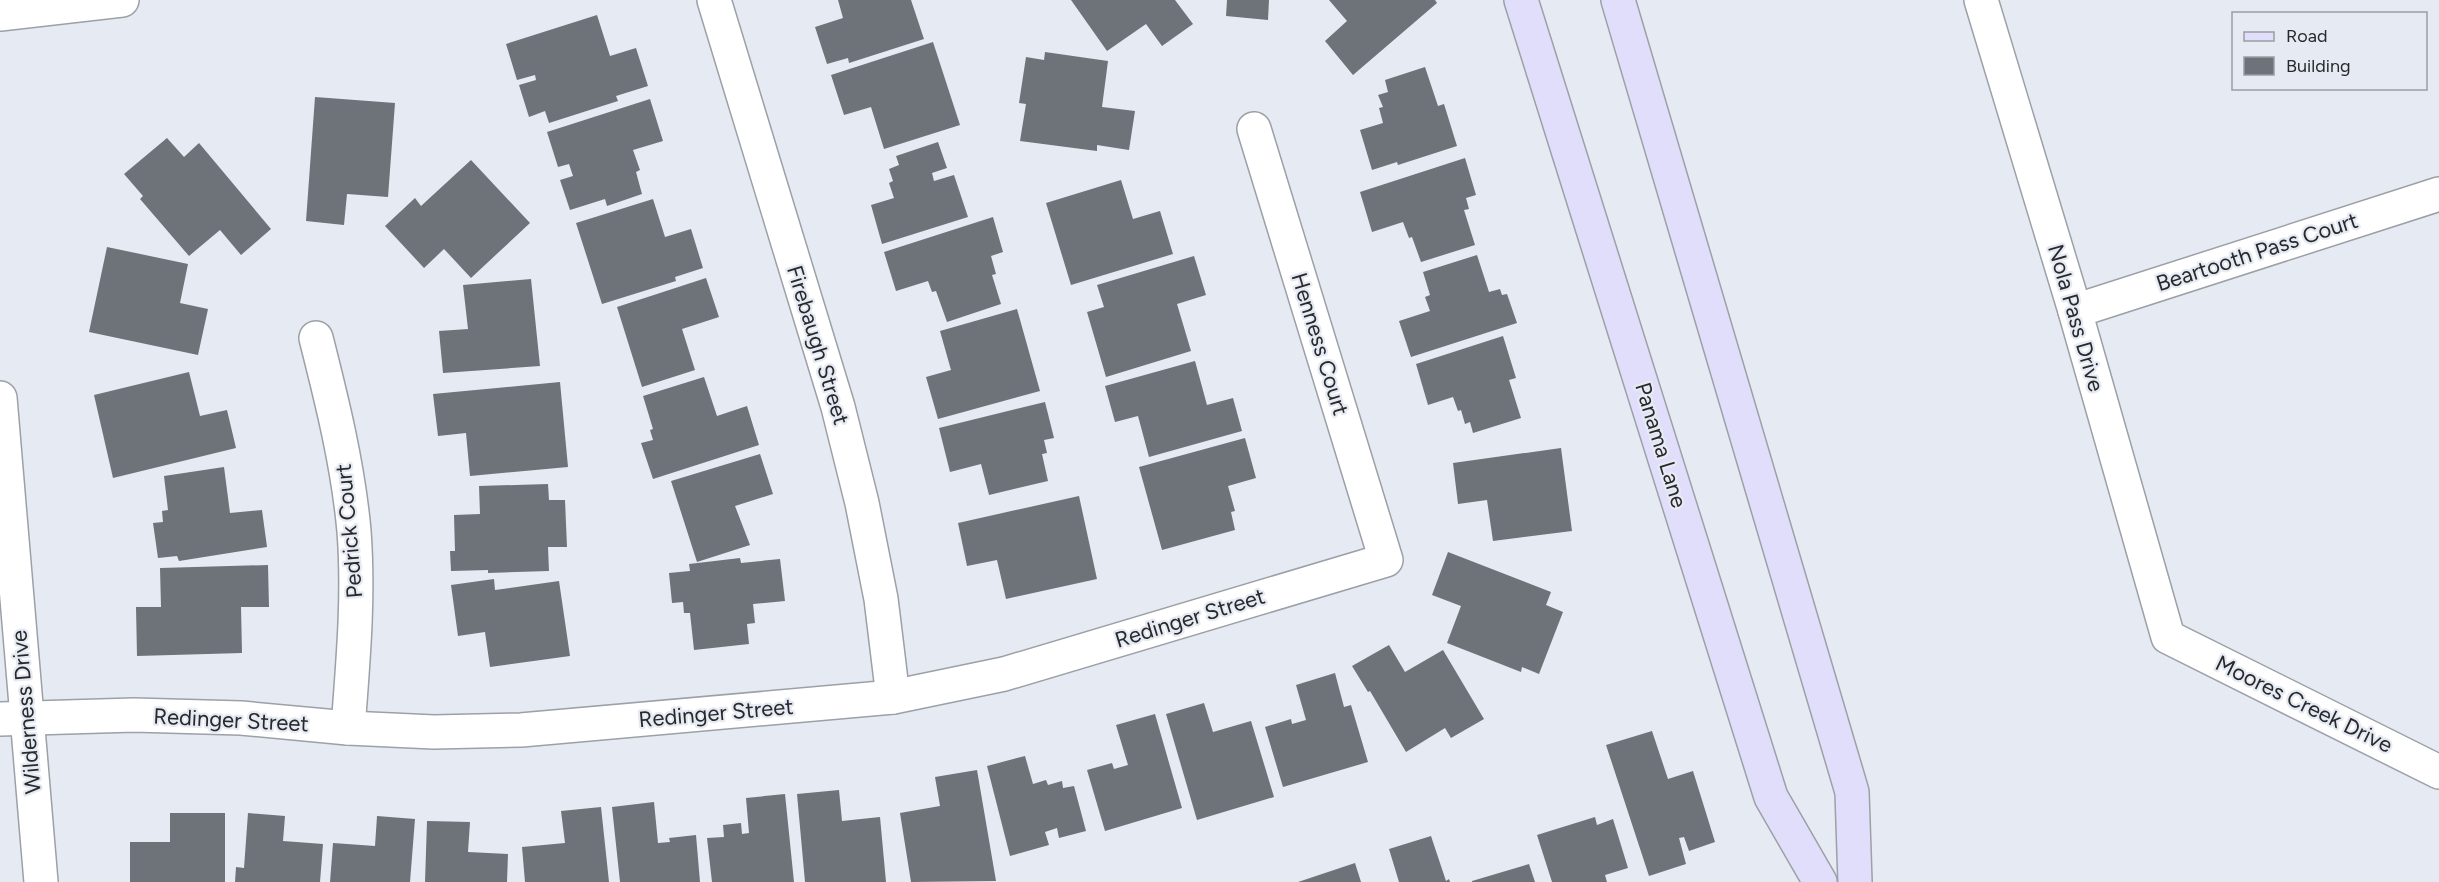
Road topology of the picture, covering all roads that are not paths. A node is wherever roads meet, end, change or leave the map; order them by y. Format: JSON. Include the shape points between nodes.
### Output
{"nodes":[{"id":1,"x":122,"y":0,"type":"edge"},
{"id":2,"x":714,"y":0,"type":"edge"},
{"id":3,"x":1521,"y":0,"type":"edge"},
{"id":4,"x":1618,"y":0,"type":"edge"},
{"id":5,"x":1981,"y":0,"type":"edge"},
{"id":6,"x":0,"y":14,"type":"edge"},
{"id":7,"x":1254,"y":129,"type":"dead end"},
{"id":8,"x":2439,"y":194,"type":"edge"},
{"id":9,"x":2075,"y":311,"type":"junction"},
{"id":10,"x":316,"y":338,"type":"dead end"},
{"id":11,"x":0,"y":398,"type":"edge"},
{"id":12,"x":1386,"y":560,"type":"joint"},
{"id":13,"x":2168,"y":637,"type":"joint"},
{"id":14,"x":893,"y":697,"type":"junction"},
{"id":15,"x":13,"y":717,"type":"edge"},
{"id":16,"x":348,"y":728,"type":"junction"},
{"id":17,"x":2439,"y":772,"type":"edge"},
{"id":18,"x":40,"y":882,"type":"edge"},
{"id":19,"x":1820,"y":882,"type":"edge"},
{"id":20,"x":1855,"y":882,"type":"edge"}],
"edges":[{"from":1,"to":6,"type":"street"},
{"from":2,"to":14,"type":"street","name":"Firebaugh Street","via":[[838,407],[881,600]]},
{"from":3,"to":19,"type":"main road","name":"Panama Lane","via":[[1771,797]]},
{"from":4,"to":20,"type":"main road","via":[[1852,792]]},
{"from":5,"to":9,"type":"street","name":"Nola Pass Drive"},
{"from":7,"to":12,"type":"street","name":"Henness Court"},
{"from":8,"to":9,"type":"street","name":"Beartooth Pass Court"},
{"from":9,"to":13,"type":"street","name":"Nola Pass Drive"},
{"from":10,"to":16,"type":"street","name":"Pedrick Court","via":[[340,433],[354,531],[356,630]]},
{"from":11,"to":15,"type":"street","name":"Wilderness Drive"},
{"from":12,"to":14,"type":"street","name":"Redinger Street","via":[[1004,674]]},
{"from":13,"to":17,"type":"street","name":"Moores Creek Drive"},
{"from":14,"to":16,"type":"street","name":"Redinger Street","via":[[521,730],[434,732]]},
{"from":15,"to":16,"type":"street","name":"Redinger Street","via":[[241,718]]},
{"from":15,"to":18,"type":"street","name":"Wilderness Drive"}]}
